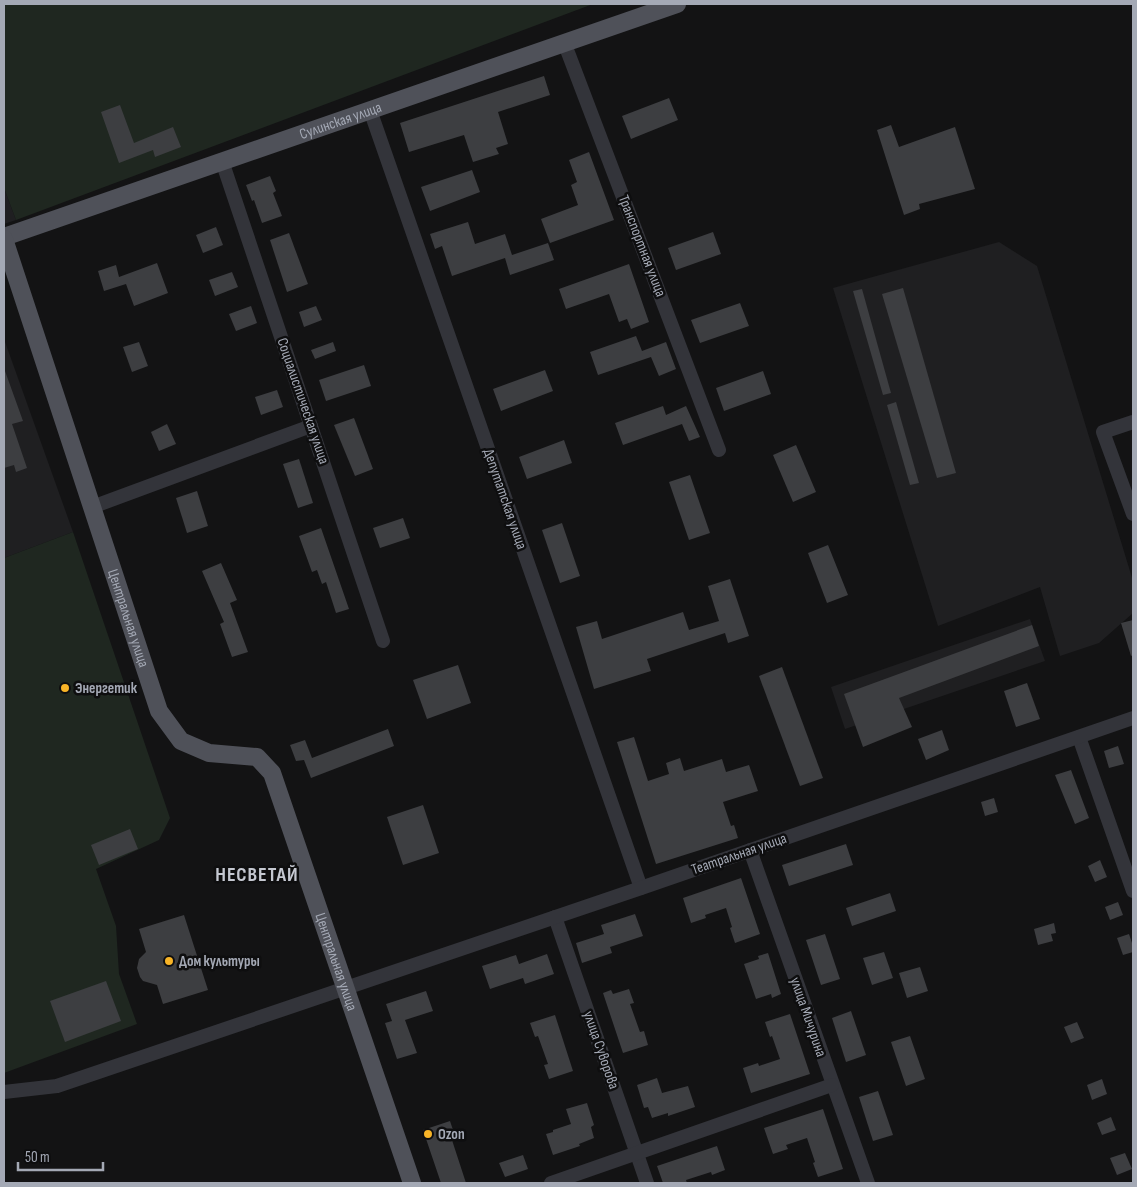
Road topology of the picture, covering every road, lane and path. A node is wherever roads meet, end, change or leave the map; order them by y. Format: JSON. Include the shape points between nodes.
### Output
{"nodes":[{"id":1,"x":677,"y":4,"type":"edge"},
{"id":2,"x":564,"y":42,"type":"junction"},
{"id":3,"x":370,"y":110,"type":"junction"},
{"id":4,"x":222,"y":161,"type":"junction"},
{"id":5,"x":4,"y":238,"type":"edge"},
{"id":6,"x":1133,"y":422,"type":"edge"},
{"id":7,"x":311,"y":426,"type":"junction"},
{"id":8,"x":719,"y":450,"type":"dead end"},
{"id":9,"x":92,"y":507,"type":"junction"},
{"id":10,"x":1133,"y":514,"type":"edge"},
{"id":11,"x":383,"y":641,"type":"dead end"},
{"id":12,"x":1133,"y":718,"type":"edge"},
{"id":13,"x":1079,"y":737,"type":"junction"},
{"id":14,"x":750,"y":850,"type":"junction"},
{"id":15,"x":641,"y":888,"type":"junction"},
{"id":16,"x":1133,"y":891,"type":"edge"},
{"id":17,"x":555,"y":917,"type":"junction"},
{"id":18,"x":345,"y":988,"type":"junction"},
{"id":19,"x":832,"y":1085,"type":"junction"},
{"id":20,"x":4,"y":1092,"type":"edge"},
{"id":21,"x":637,"y":1153,"type":"junction"},
{"id":22,"x":412,"y":1183,"type":"edge"},
{"id":23,"x":551,"y":1183,"type":"edge"},
{"id":24,"x":647,"y":1183,"type":"edge"},
{"id":25,"x":868,"y":1183,"type":"edge"}],
"edges":[{"from":1,"to":2,"type":"main road","name":"Сулинская улица"},
{"from":2,"to":3,"type":"main road","name":"Сулинская улица"},
{"from":2,"to":8,"type":"street","name":"Транспортная улица"},
{"from":3,"to":4,"type":"main road","name":"Сулинская улица"},
{"from":3,"to":15,"type":"street","name":"Депутатская улица"},
{"from":4,"to":5,"type":"main road","name":"Сулинская улица"},
{"from":4,"to":7,"type":"street","name":"Социалистическая улица"},
{"from":5,"to":9,"type":"main road","name":"Центральная улица"},
{"from":6,"to":10,"type":"street","via":[[1103,432]]},
{"from":7,"to":9,"type":"street"},
{"from":7,"to":11,"type":"street","name":"Социалистическая улица"},
{"from":9,"to":18,"type":"main road","name":"Центральная улица","via":[[159,711],[181,741],[209,753],[256,757],[272,773]]},
{"from":12,"to":13,"type":"street","name":"Театральная улица"},
{"from":13,"to":14,"type":"street","name":"Театральная улица"},
{"from":13,"to":16,"type":"street"},
{"from":14,"to":15,"type":"street","name":"Театральная улица"},
{"from":14,"to":19,"type":"street","name":"улица Мичурина"},
{"from":15,"to":17,"type":"street","name":"Театральная улица"},
{"from":17,"to":18,"type":"street","name":"Театральная улица"},
{"from":17,"to":21,"type":"street","name":"улица Суворова"},
{"from":18,"to":20,"type":"street","name":"Театральная улица","via":[[57,1086]]},
{"from":18,"to":22,"type":"main road","name":"Центральная улица"},
{"from":19,"to":21,"type":"street"},
{"from":19,"to":25,"type":"street","name":"улица Мичурина"},
{"from":21,"to":23,"type":"street"},
{"from":21,"to":24,"type":"street","name":"улица Суворова"}]}
